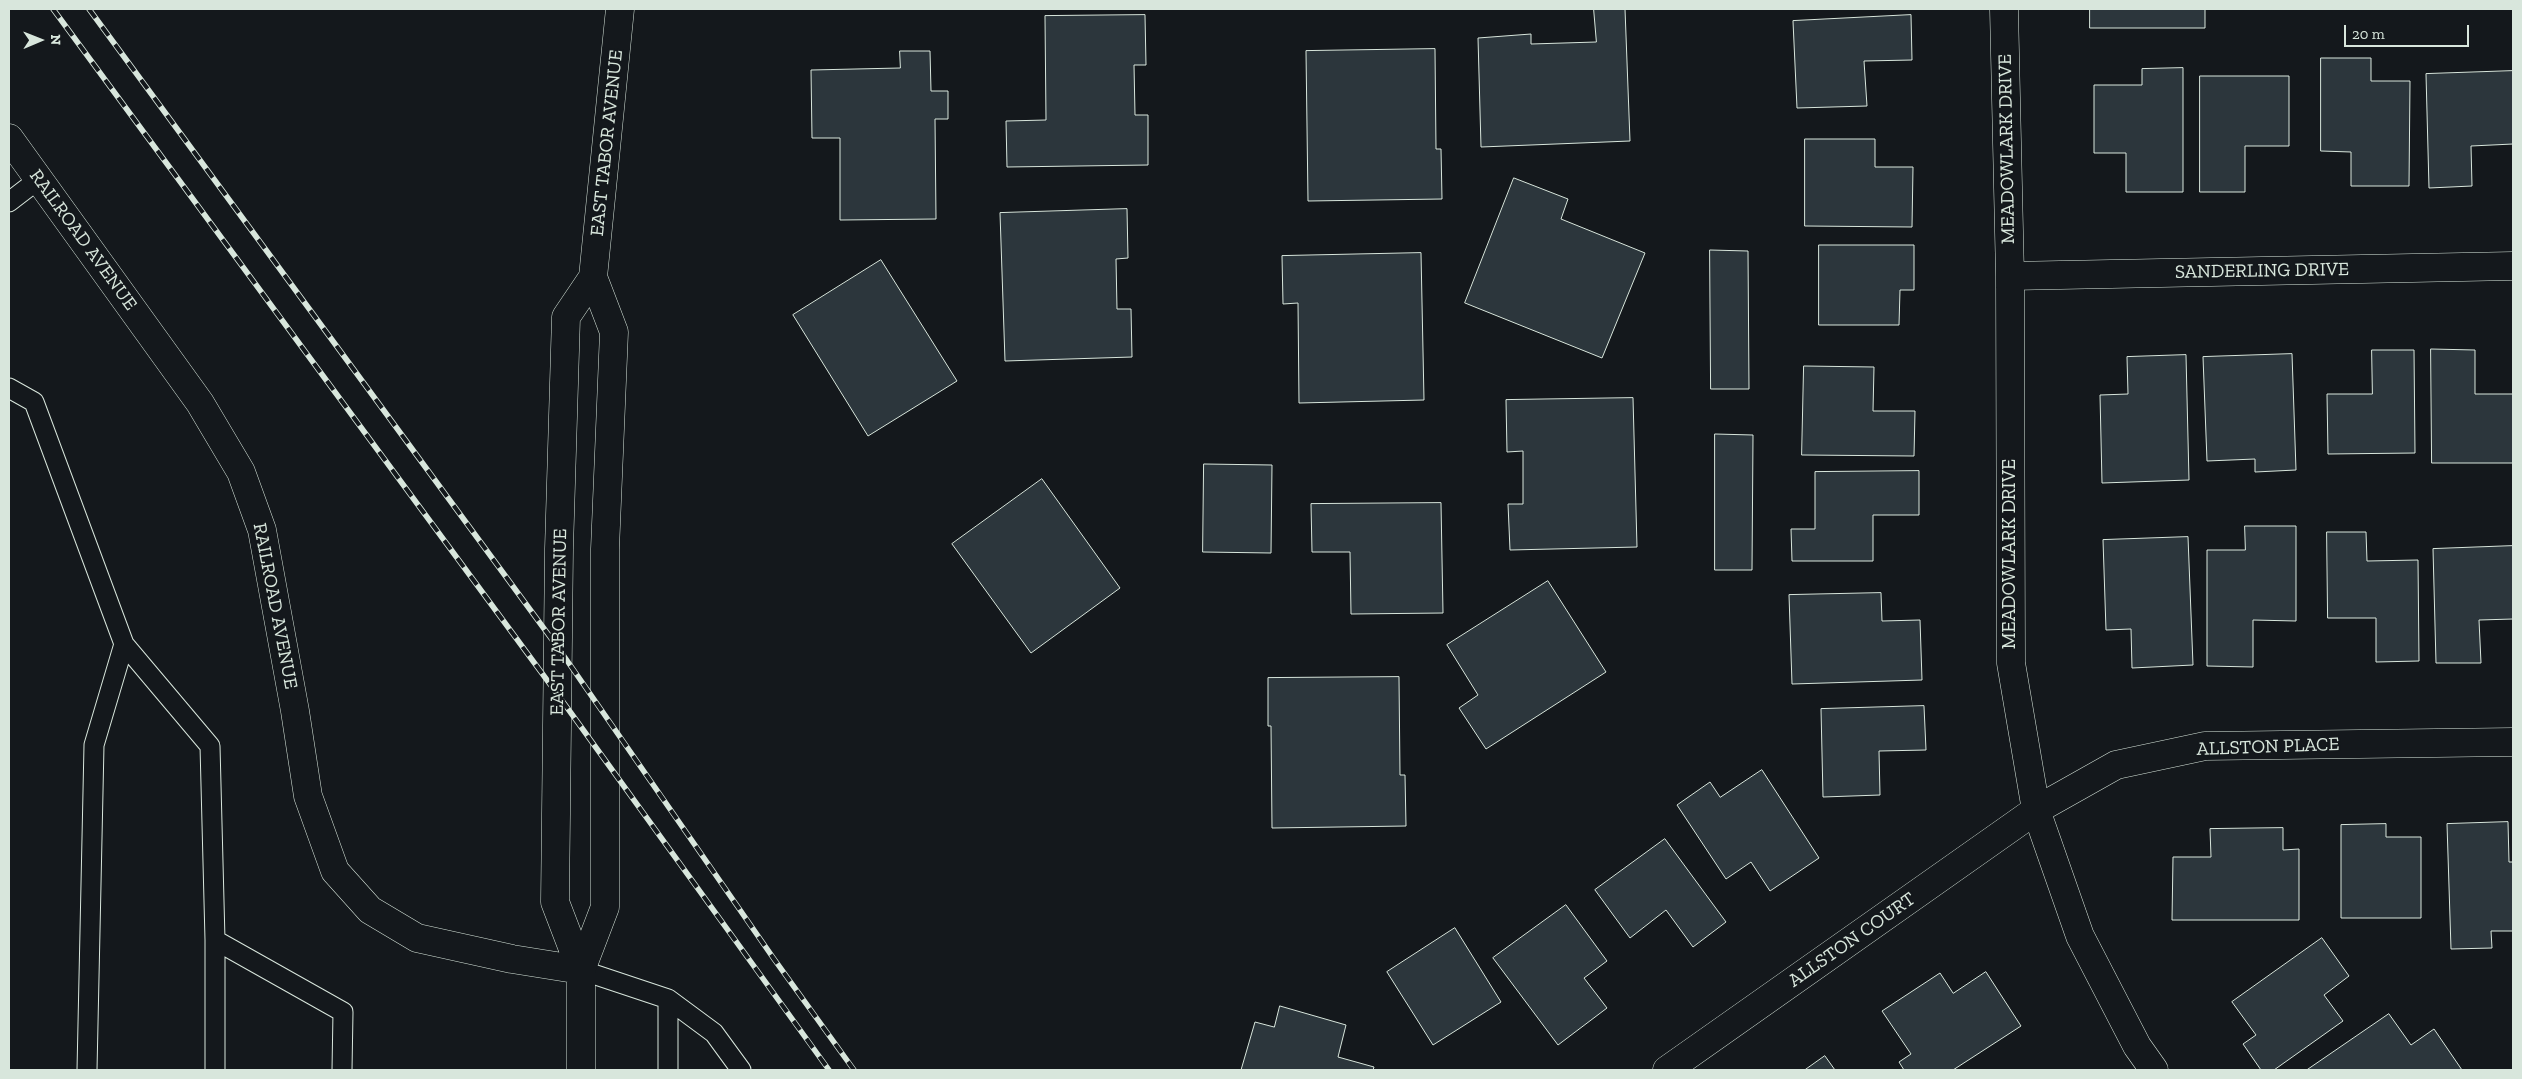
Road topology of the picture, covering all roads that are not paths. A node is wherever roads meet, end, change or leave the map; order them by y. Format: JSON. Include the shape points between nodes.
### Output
{"nodes":[{"id":1,"x":620,"y":9,"type":"edge"},
{"id":2,"x":2004,"y":9,"type":"edge"},
{"id":3,"x":9,"y":138,"type":"edge"},
{"id":4,"x":39,"y":179,"type":"junction"},
{"id":5,"x":9,"y":202,"type":"edge"},
{"id":6,"x":2513,"y":266,"type":"edge"},
{"id":7,"x":2010,"y":276,"type":"junction"},
{"id":8,"x":593,"y":277,"type":"junction"},
{"id":9,"x":9,"y":388,"type":"edge"},
{"id":10,"x":124,"y":644,"type":"junction"},
{"id":11,"x":2513,"y":742,"type":"edge"},
{"id":12,"x":2036,"y":810,"type":"junction"},
{"id":13,"x":215,"y":940,"type":"junction"},
{"id":14,"x":581,"y":970,"type":"junction"},
{"id":15,"x":668,"y":999,"type":"junction"},
{"id":16,"x":87,"y":1070,"type":"edge"},
{"id":17,"x":215,"y":1070,"type":"edge"},
{"id":18,"x":342,"y":1070,"type":"edge"},
{"id":19,"x":581,"y":1070,"type":"edge"},
{"id":20,"x":668,"y":1070,"type":"edge"},
{"id":21,"x":741,"y":1070,"type":"edge"},
{"id":22,"x":1667,"y":1070,"type":"edge"},
{"id":23,"x":2154,"y":1070,"type":"edge"}],
"edges":[{"from":1,"to":8,"type":"main road","name":"EAST TABOR AVENUE"},
{"from":2,"to":7,"type":"main road","name":"MEADOWLARK DRIVE"},
{"from":3,"to":4,"type":"main road","name":"RAILROAD AVENUE"},
{"from":4,"to":5,"type":"lane"},
{"from":4,"to":14,"type":"main road","name":"RAILROAD AVENUE","via":[[200,403],[241,472],[262,530],[308,796],[335,871],[370,910],[416,938]]},
{"from":6,"to":7,"type":"main road","name":"SANDERLING DRIVE"},
{"from":7,"to":12,"type":"main road","name":"MEADOWLARK DRIVE","via":[[2011,663]]},
{"from":8,"to":14,"type":"main road","name":"EAST TABOR AVENUE","via":[[614,332],[605,549],[605,907]]},
{"from":8,"to":14,"type":"main road","name":"EAST TABOR AVENUE","via":[[566,317],[559,549],[555,902]]},
{"from":9,"to":10,"type":"lane","via":[[34,402]]},
{"from":10,"to":13,"type":"lane","via":[[210,746]]},
{"from":10,"to":16,"type":"lane","via":[[94,745]]},
{"from":11,"to":12,"type":"main road","name":"ALLSTON PLACE","via":[[2205,746],[2116,765]]},
{"from":12,"to":22,"type":"main road","name":"ALLSTON COURT"},
{"from":12,"to":23,"type":"main road","name":"MEADOWLARK DRIVE","via":[[2080,936],[2137,1046]]},
{"from":13,"to":17,"type":"lane"},
{"from":13,"to":18,"type":"lane","via":[[342,1012]]},
{"from":14,"to":15,"type":"lane"},
{"from":14,"to":19,"type":"main road","name":"EAST TABOR AVENUE"},
{"from":15,"to":20,"type":"lane"},
{"from":15,"to":21,"type":"lane","via":[[714,1033]]}]}
